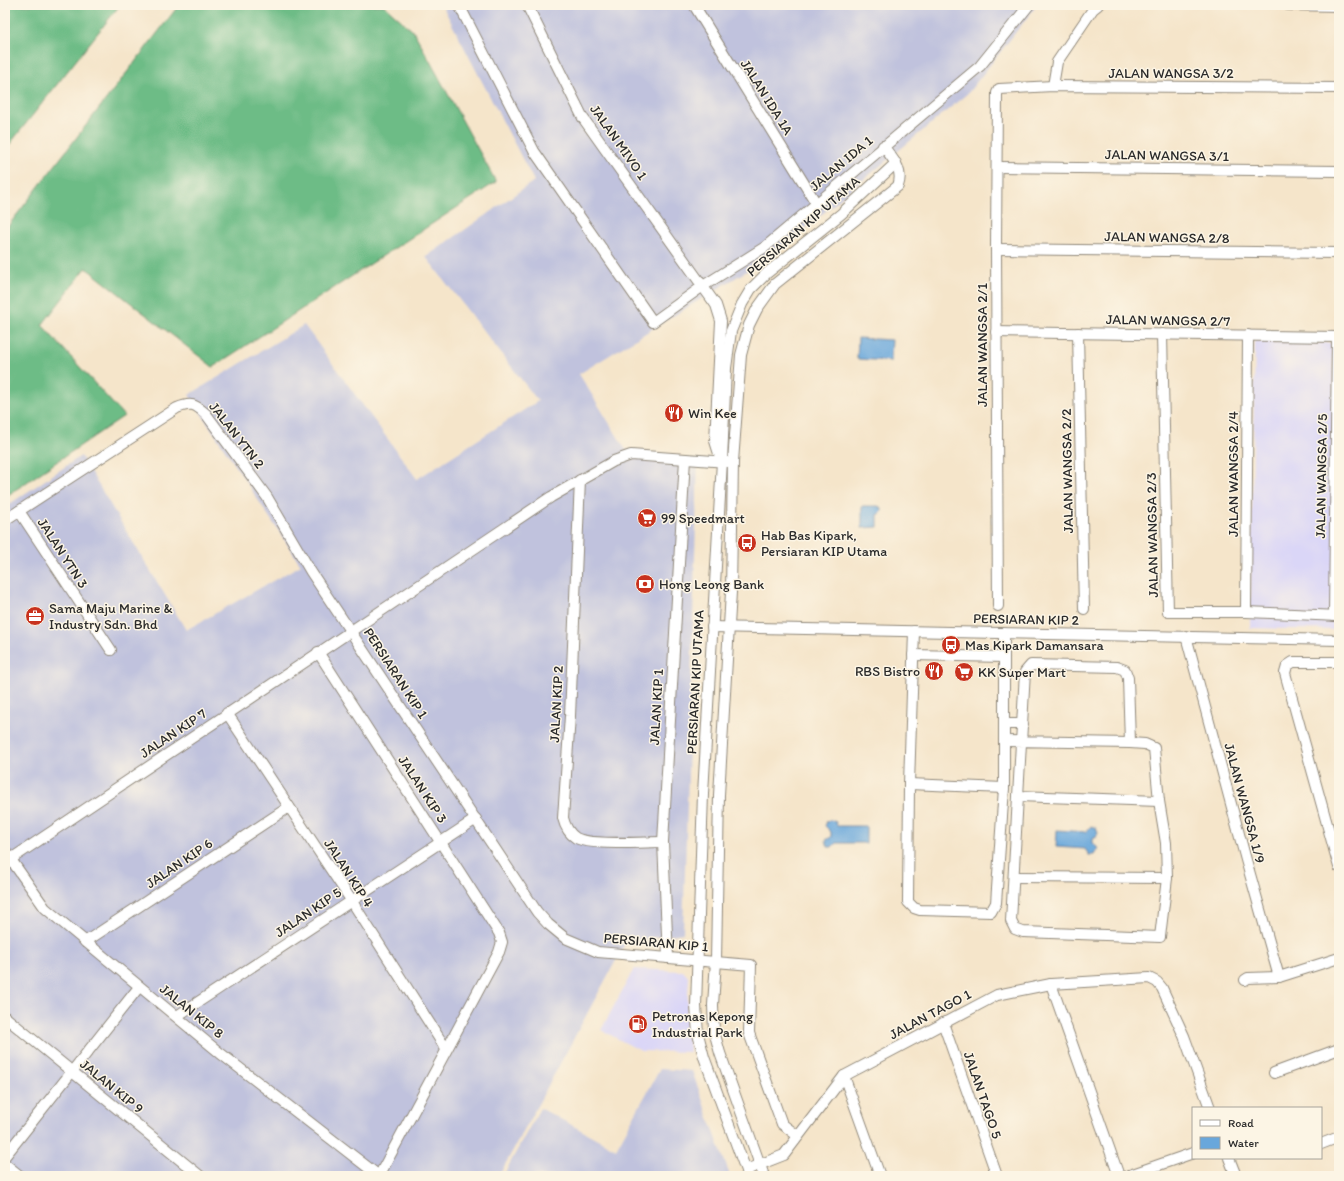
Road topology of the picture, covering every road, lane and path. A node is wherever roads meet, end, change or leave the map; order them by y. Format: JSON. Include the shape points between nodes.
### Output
{"nodes":[{"id":1,"x":459,"y":5,"type":"edge"},
{"id":2,"x":527,"y":5,"type":"edge"},
{"id":3,"x":694,"y":5,"type":"edge"},
{"id":4,"x":1029,"y":5,"type":"edge"},
{"id":5,"x":1098,"y":5,"type":"edge"},
{"id":6,"x":1288,"y":5,"type":"edge"},
{"id":7,"x":1339,"y":6,"type":"edge"},
{"id":8,"x":1053,"y":86,"type":"junction"},
{"id":9,"x":1003,"y":87,"type":"joint"},
{"id":10,"x":1339,"y":88,"type":"edge"},
{"id":11,"x":883,"y":146,"type":"junction"},
{"id":12,"x":896,"y":163,"type":"junction"},
{"id":13,"x":996,"y":168,"type":"junction"},
{"id":14,"x":1338,"y":171,"type":"edge"},
{"id":15,"x":816,"y":203,"type":"junction"},
{"id":16,"x":996,"y":249,"type":"junction"},
{"id":17,"x":1339,"y":253,"type":"edge"},
{"id":18,"x":703,"y":286,"type":"junction"},
{"id":19,"x":736,"y":318,"type":"junction"},
{"id":20,"x":749,"y":325,"type":"junction"},
{"id":21,"x":996,"y":332,"type":"junction"},
{"id":22,"x":1078,"y":333,"type":"junction"},
{"id":23,"x":1162,"y":334,"type":"junction"},
{"id":24,"x":1248,"y":335,"type":"junction"},
{"id":25,"x":1338,"y":337,"type":"edge"},
{"id":26,"x":685,"y":459,"type":"junction"},
{"id":27,"x":722,"y":461,"type":"junction"},
{"id":28,"x":733,"y":462,"type":"junction"},
{"id":29,"x":580,"y":480,"type":"junction"},
{"id":30,"x":19,"y":511,"type":"junction"},
{"id":31,"x":5,"y":520,"type":"edge"},
{"id":32,"x":998,"y":606,"type":"dead end"},
{"id":33,"x":1084,"y":609,"type":"dead end"},
{"id":34,"x":1246,"y":612,"type":"junction"},
{"id":35,"x":1336,"y":616,"type":"edge"},
{"id":36,"x":712,"y":627,"type":"junction"},
{"id":37,"x":729,"y":628,"type":"junction"},
{"id":38,"x":351,"y":630,"type":"junction"},
{"id":39,"x":914,"y":631,"type":"junction"},
{"id":40,"x":1004,"y":633,"type":"junction"},
{"id":41,"x":1186,"y":636,"type":"junction"},
{"id":42,"x":1339,"y":640,"type":"edge"},
{"id":43,"x":111,"y":650,"type":"dead end"},
{"id":44,"x":318,"y":652,"type":"junction"},
{"id":45,"x":913,"y":656,"type":"junction"},
{"id":46,"x":1004,"y":657,"type":"junction"},
{"id":47,"x":1339,"y":662,"type":"edge"},
{"id":48,"x":227,"y":713,"type":"junction"},
{"id":49,"x":1004,"y":724,"type":"junction"},
{"id":50,"x":1023,"y":724,"type":"junction"},
{"id":51,"x":1004,"y":741,"type":"junction"},
{"id":52,"x":1022,"y":741,"type":"junction"},
{"id":53,"x":1130,"y":743,"type":"junction"},
{"id":54,"x":909,"y":784,"type":"junction"},
{"id":55,"x":1004,"y":788,"type":"junction"},
{"id":56,"x":1018,"y":796,"type":"junction"},
{"id":57,"x":1159,"y":801,"type":"junction"},
{"id":58,"x":289,"y":807,"type":"junction"},
{"id":59,"x":476,"y":819,"type":"junction"},
{"id":60,"x":441,"y":842,"type":"junction"},
{"id":61,"x":663,"y":842,"type":"junction"},
{"id":62,"x":8,"y":855,"type":"edge"},
{"id":63,"x":1339,"y":867,"type":"edge"},
{"id":64,"x":1014,"y":877,"type":"junction"},
{"id":65,"x":1166,"y":878,"type":"junction"},
{"id":66,"x":351,"y":900,"type":"junction"},
{"id":67,"x":85,"y":942,"type":"junction"},
{"id":68,"x":668,"y":958,"type":"junction"},
{"id":69,"x":1339,"y":958,"type":"edge"},
{"id":70,"x":699,"y":960,"type":"junction"},
{"id":71,"x":716,"y":961,"type":"junction"},
{"id":72,"x":1279,"y":977,"type":"junction"},
{"id":73,"x":1246,"y":980,"type":"dead end"},
{"id":74,"x":1051,"y":984,"type":"junction"},
{"id":75,"x":139,"y":987,"type":"junction"},
{"id":76,"x":177,"y":1016,"type":"junction"},
{"id":77,"x":5,"y":1017,"type":"edge"},
{"id":78,"x":943,"y":1023,"type":"junction"},
{"id":79,"x":446,"y":1049,"type":"junction"},
{"id":80,"x":1339,"y":1049,"type":"edge"},
{"id":81,"x":72,"y":1071,"type":"junction"},
{"id":82,"x":1274,"y":1073,"type":"dead end"},
{"id":83,"x":844,"y":1076,"type":"junction"},
{"id":84,"x":1210,"y":1107,"type":"edge"},
{"id":85,"x":798,"y":1136,"type":"junction"},
{"id":86,"x":1339,"y":1137,"type":"edge"},
{"id":87,"x":1322,"y":1144,"type":"edge"},
{"id":88,"x":1192,"y":1153,"type":"edge"},
{"id":89,"x":5,"y":1156,"type":"edge"},
{"id":90,"x":1229,"y":1159,"type":"edge"},
{"id":91,"x":5,"y":1164,"type":"edge"},
{"id":92,"x":761,"y":1165,"type":"junction"},
{"id":93,"x":747,"y":1173,"type":"edge"},
{"id":94,"x":20,"y":1176,"type":"edge"},
{"id":95,"x":200,"y":1176,"type":"edge"},
{"id":96,"x":379,"y":1176,"type":"edge"},
{"id":97,"x":764,"y":1176,"type":"edge"},
{"id":98,"x":880,"y":1176,"type":"edge"},
{"id":99,"x":997,"y":1176,"type":"edge"},
{"id":100,"x":1119,"y":1176,"type":"edge"},
{"id":101,"x":1127,"y":1176,"type":"edge"},
{"id":102,"x":1236,"y":1176,"type":"edge"}],
"edges":[{"from":1,"to":18,"type":"street","name":"JALAN IDA 1","via":[[534,152],[653,322]]},
{"from":2,"to":18,"type":"street","name":"JALAN MIVO 1","via":[[583,118]]},
{"from":3,"to":15,"type":"street","name":"JALAN IDA 1A"},
{"from":4,"to":11,"type":"street","name":"JALAN IDA 1","via":[[980,66]]},
{"from":5,"to":8,"type":"street","via":[[1057,62]]},
{"from":6,"to":7,"type":"street"},
{"from":8,"to":9,"type":"street","name":"JALAN WANGSA 3/2"},
{"from":8,"to":10,"type":"street","name":"JALAN WANGSA 3/2"},
{"from":9,"to":13,"type":"street","name":"JALAN WANGSA 2/1","via":[[997,93]]},
{"from":11,"to":12,"type":"street","name":"PERSIARAN KIP UTAMA"},
{"from":11,"to":15,"type":"street","name":"JALAN IDA 1"},
{"from":12,"to":19,"type":"street","name":"PERSIARAN KIP UTAMA","via":[[841,214],[767,273],[751,289]]},
{"from":12,"to":20,"type":"street","name":"PERSIARAN KIP UTAMA","via":[[901,179],[898,186],[775,284]]},
{"from":13,"to":14,"type":"street","name":"JALAN WANGSA 3/1"},
{"from":13,"to":16,"type":"street","name":"JALAN WANGSA 2/1"},
{"from":15,"to":18,"type":"street","name":"JALAN IDA 1","via":[[765,247]]},
{"from":16,"to":17,"type":"street","name":"JALAN WANGSA 2/8"},
{"from":16,"to":21,"type":"street","name":"JALAN WANGSA 2/1"},
{"from":18,"to":27,"type":"street","name":"JALAN MIVO 1","via":[[716,305],[720,321],[715,441]]},
{"from":19,"to":20,"type":"street"},
{"from":19,"to":27,"type":"street","name":"PERSIARAN KIP UTAMA","via":[[726,368]]},
{"from":20,"to":28,"type":"street","name":"PERSIARAN KIP UTAMA","via":[[741,355]]},
{"from":21,"to":22,"type":"street","name":"JALAN WANGSA 2/7"},
{"from":21,"to":32,"type":"street","name":"JALAN WANGSA 2/1"},
{"from":22,"to":23,"type":"street","name":"JALAN WANGSA 2/7"},
{"from":22,"to":33,"type":"street","name":"JALAN WANGSA 2/2"},
{"from":23,"to":24,"type":"street","name":"JALAN WANGSA 2/7"},
{"from":23,"to":34,"type":"street","name":"JALAN WANGSA 2/3","via":[[1168,612]]},
{"from":24,"to":25,"type":"street","name":"JALAN WANGSA 2/7"},
{"from":24,"to":34,"type":"street","name":"JALAN WANGSA 2/4"},
{"from":25,"to":35,"type":"street","name":"JALAN WANGSA 2/5"},
{"from":26,"to":27,"type":"street","name":"PERSIARAN KIP 1"},
{"from":26,"to":29,"type":"street","name":"PERSIARAN KIP 1","via":[[631,455],[614,461]]},
{"from":26,"to":61,"type":"street","name":"JALAN KIP 1"},
{"from":27,"to":28,"type":"street","name":"PERSIARAN KIP 1"},
{"from":27,"to":36,"type":"street","name":"PERSIARAN KIP UTAMA"},
{"from":28,"to":37,"type":"street","name":"PERSIARAN KIP UTAMA"},
{"from":29,"to":38,"type":"street","name":"PERSIARAN KIP 1"},
{"from":29,"to":61,"type":"street","name":"JALAN KIP 2","via":[[563,818],[565,826],[583,840]]},
{"from":30,"to":31,"type":"street","name":"JALAN YTN 2"},
{"from":30,"to":38,"type":"street","name":"JALAN YTN 2","via":[[177,408],[187,404],[197,406],[206,414],[267,497],[311,572]]},
{"from":30,"to":43,"type":"street","name":"JALAN YTN 3"},
{"from":34,"to":35,"type":"street","name":"JALAN WANGSA 2/3"},
{"from":36,"to":37,"type":"street","name":"PERSIARAN KIP 2"},
{"from":36,"to":70,"type":"street","name":"PERSIARAN KIP UTAMA","via":[[703,794]]},
{"from":37,"to":39,"type":"street","name":"PERSIARAN KIP 2"},
{"from":37,"to":71,"type":"street","name":"PERSIARAN KIP UTAMA","via":[[719,795]]},
{"from":38,"to":44,"type":"street","name":"JALAN KIP 7"},
{"from":38,"to":59,"type":"street","name":"PERSIARAN KIP 1"},
{"from":39,"to":40,"type":"street","name":"PERSIARAN KIP 2"},
{"from":39,"to":45,"type":"street"},
{"from":40,"to":41,"type":"street","name":"PERSIARAN KIP 2"},
{"from":40,"to":46,"type":"street"},
{"from":41,"to":42,"type":"street","name":"PERSIARAN KIP 2"},
{"from":41,"to":72,"type":"street","name":"JALAN WANGSA 1/9"},
{"from":44,"to":48,"type":"street","name":"JALAN KIP 7"},
{"from":44,"to":60,"type":"street","name":"JALAN KIP 3"},
{"from":45,"to":46,"type":"street"},
{"from":45,"to":54,"type":"street"},
{"from":46,"to":49,"type":"street"},
{"from":47,"to":63,"type":"street","via":[[1293,662],[1287,666],[1286,673]]},
{"from":48,"to":58,"type":"street","name":"JALAN KIP 4"},
{"from":48,"to":62,"type":"street","name":"JALAN KIP 7"},
{"from":49,"to":50,"type":"street"},
{"from":49,"to":51,"type":"street"},
{"from":50,"to":52,"type":"street"},
{"from":50,"to":53,"type":"street","via":[[1025,672],[1031,664],[1122,668],[1128,678]]},
{"from":51,"to":52,"type":"street"},
{"from":51,"to":55,"type":"street"},
{"from":52,"to":53,"type":"street"},
{"from":52,"to":56,"type":"street"},
{"from":53,"to":57,"type":"street","via":[[1145,744],[1154,748]]},
{"from":54,"to":55,"type":"street"},
{"from":54,"to":55,"type":"street","via":[[908,902],[920,910],[991,912],[996,903]]},
{"from":56,"to":57,"type":"street"},
{"from":56,"to":64,"type":"street"},
{"from":57,"to":65,"type":"street","via":[[1166,843]]},
{"from":58,"to":66,"type":"street","name":"JALAN KIP 4"},
{"from":58,"to":67,"type":"street","name":"JALAN KIP 6"},
{"from":59,"to":60,"type":"street","name":"JALAN KIP 5"},
{"from":59,"to":68,"type":"street","name":"PERSIARAN KIP 1","via":[[537,912],[565,938],[598,952]]},
{"from":60,"to":66,"type":"street","name":"JALAN KIP 5"},
{"from":60,"to":79,"type":"street","name":"JALAN KIP 3","via":[[499,933],[502,942]]},
{"from":61,"to":68,"type":"street","name":"JALAN KIP 1"},
{"from":62,"to":67,"type":"street","name":"JALAN KIP 8","via":[[45,908]]},
{"from":64,"to":65,"type":"street"},
{"from":64,"to":65,"type":"street","via":[[1011,922],[1015,929],[1023,932],[1160,937]]},
{"from":66,"to":76,"type":"street","name":"JALAN KIP 5"},
{"from":66,"to":79,"type":"street","name":"JALAN KIP 4"},
{"from":67,"to":75,"type":"street","name":"JALAN KIP 8"},
{"from":68,"to":70,"type":"street","name":"PERSIARAN KIP 1"},
{"from":69,"to":72,"type":"street"},
{"from":70,"to":71,"type":"street","name":"PERSIARAN KIP 1"},
{"from":70,"to":93,"type":"street","name":"PERSIARAN KIP UTAMA","via":[[696,1006],[698,1034],[711,1080]]},
{"from":71,"to":85,"type":"street","name":"PERSIARAN KIP 1","via":[[751,965],[749,1033],[782,1124]]},
{"from":71,"to":92,"type":"street","name":"PERSIARAN KIP UTAMA","via":[[714,1030],[727,1076]]},
{"from":72,"to":73,"type":"street"},
{"from":74,"to":78,"type":"street","name":"JALAN TAGO 1","via":[[997,995]]},
{"from":74,"to":84,"type":"street","name":"JALAN TAGO 1","via":[[1149,978],[1157,982],[1184,1036]]},
{"from":74,"to":100,"type":"street"},
{"from":75,"to":76,"type":"street","name":"JALAN KIP 8"},
{"from":75,"to":81,"type":"street"},
{"from":76,"to":96,"type":"street","name":"JALAN KIP 8","via":[[220,1053]]},
{"from":77,"to":81,"type":"street","name":"JALAN KIP 9"},
{"from":78,"to":83,"type":"street","name":"JALAN TAGO 1"},
{"from":78,"to":99,"type":"street","name":"JALAN TAGO 5"},
{"from":79,"to":96,"type":"street"},
{"from":80,"to":82,"type":"street"},
{"from":81,"to":89,"type":"street"},
{"from":81,"to":95,"type":"street","name":"JALAN KIP 9"},
{"from":83,"to":85,"type":"street","name":"JALAN TAGO 1"},
{"from":83,"to":98,"type":"street"},
{"from":85,"to":92,"type":"street","name":"JALAN TAGO 1","via":[[784,1155]]},
{"from":86,"to":87,"type":"street"},
{"from":88,"to":101,"type":"street"},
{"from":90,"to":102,"type":"street"},
{"from":91,"to":94,"type":"street"},
{"from":92,"to":93,"type":"street","name":"JALAN TAGO 1"},
{"from":92,"to":97,"type":"street"}]}
